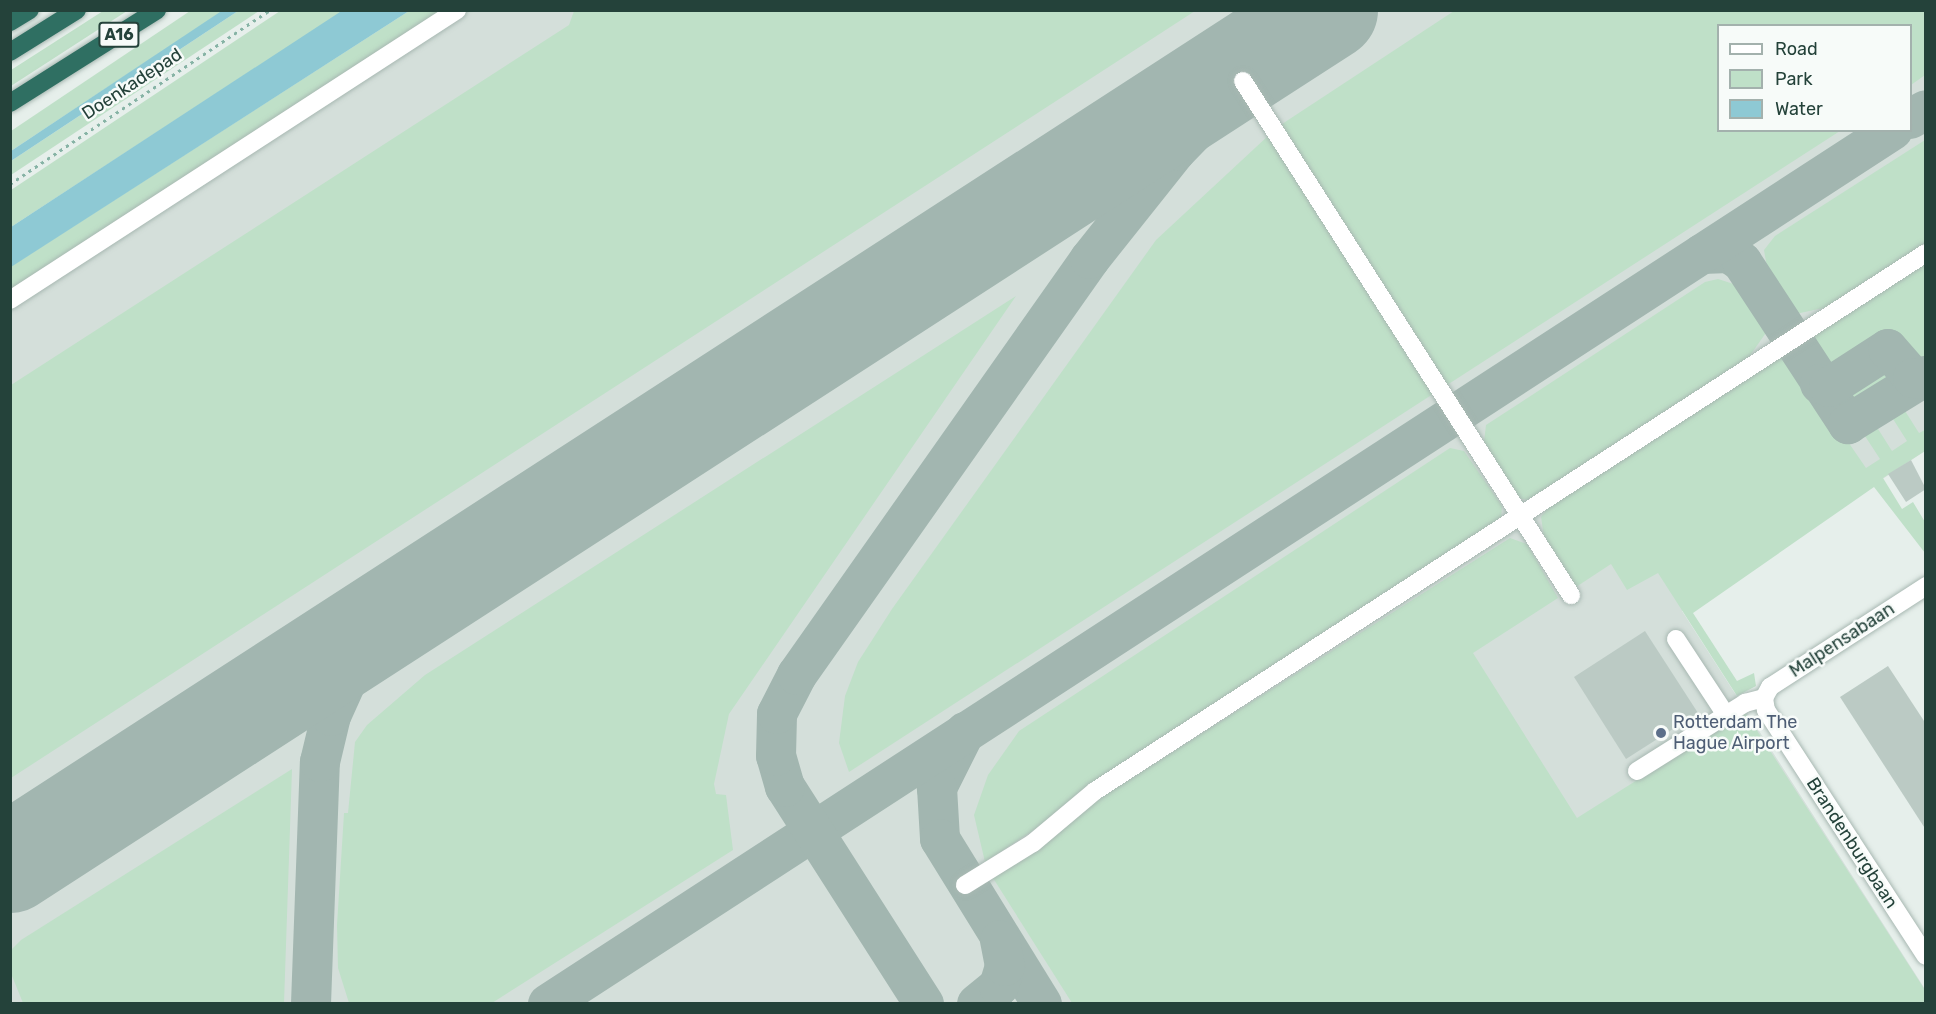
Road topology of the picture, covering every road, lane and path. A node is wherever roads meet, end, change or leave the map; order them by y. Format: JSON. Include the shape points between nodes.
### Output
{"nodes":[{"id":1,"x":30,"y":10,"type":"edge"},
{"id":2,"x":77,"y":10,"type":"edge"},
{"id":3,"x":156,"y":10,"type":"edge"},
{"id":4,"x":270,"y":10,"type":"edge"},
{"id":5,"x":457,"y":10,"type":"edge"},
{"id":6,"x":10,"y":22,"type":"edge"},
{"id":7,"x":10,"y":52,"type":"edge"},
{"id":8,"x":81,"y":60,"type":"junction"},
{"id":9,"x":1244,"y":81,"type":"dead end"},
{"id":10,"x":10,"y":103,"type":"edge"},
{"id":11,"x":10,"y":112,"type":"edge"},
{"id":12,"x":10,"y":184,"type":"edge"},
{"id":13,"x":1926,"y":254,"type":"edge"},
{"id":14,"x":10,"y":300,"type":"edge"},
{"id":15,"x":1519,"y":519,"type":"junction"},
{"id":16,"x":1926,"y":586,"type":"edge"},
{"id":17,"x":1571,"y":595,"type":"dead end"},
{"id":18,"x":1676,"y":639,"type":"dead end"},
{"id":19,"x":1764,"y":698,"type":"junction"},
{"id":20,"x":1726,"y":715,"type":"junction"},
{"id":21,"x":1637,"y":771,"type":"dead end"},
{"id":22,"x":965,"y":885,"type":"dead end"},
{"id":23,"x":1926,"y":956,"type":"edge"}],
"edges":[{"from":1,"to":6,"type":"highway"},
{"from":2,"to":7,"type":"highway","number":"A16"},
{"from":3,"to":8,"type":"highway","number":"A16"},
{"from":4,"to":12,"type":"path","name":"Doenkadepad"},
{"from":5,"to":14,"type":"street"},
{"from":8,"to":10,"type":"highway","number":"A16"},
{"from":8,"to":11,"type":"highway","number":"A16"},
{"from":9,"to":15,"type":"street"},
{"from":13,"to":15,"type":"street"},
{"from":15,"to":17,"type":"street"},
{"from":15,"to":22,"type":"street","via":[[1095,791],[1033,843]]},
{"from":16,"to":19,"type":"street","name":"Malpensabaan","via":[[1770,687]]},
{"from":18,"to":20,"type":"street"},
{"from":19,"to":20,"type":"street"},
{"from":19,"to":23,"type":"street","name":"Brandenburgbaan","via":[[1766,710]]},
{"from":20,"to":21,"type":"street"}]}
